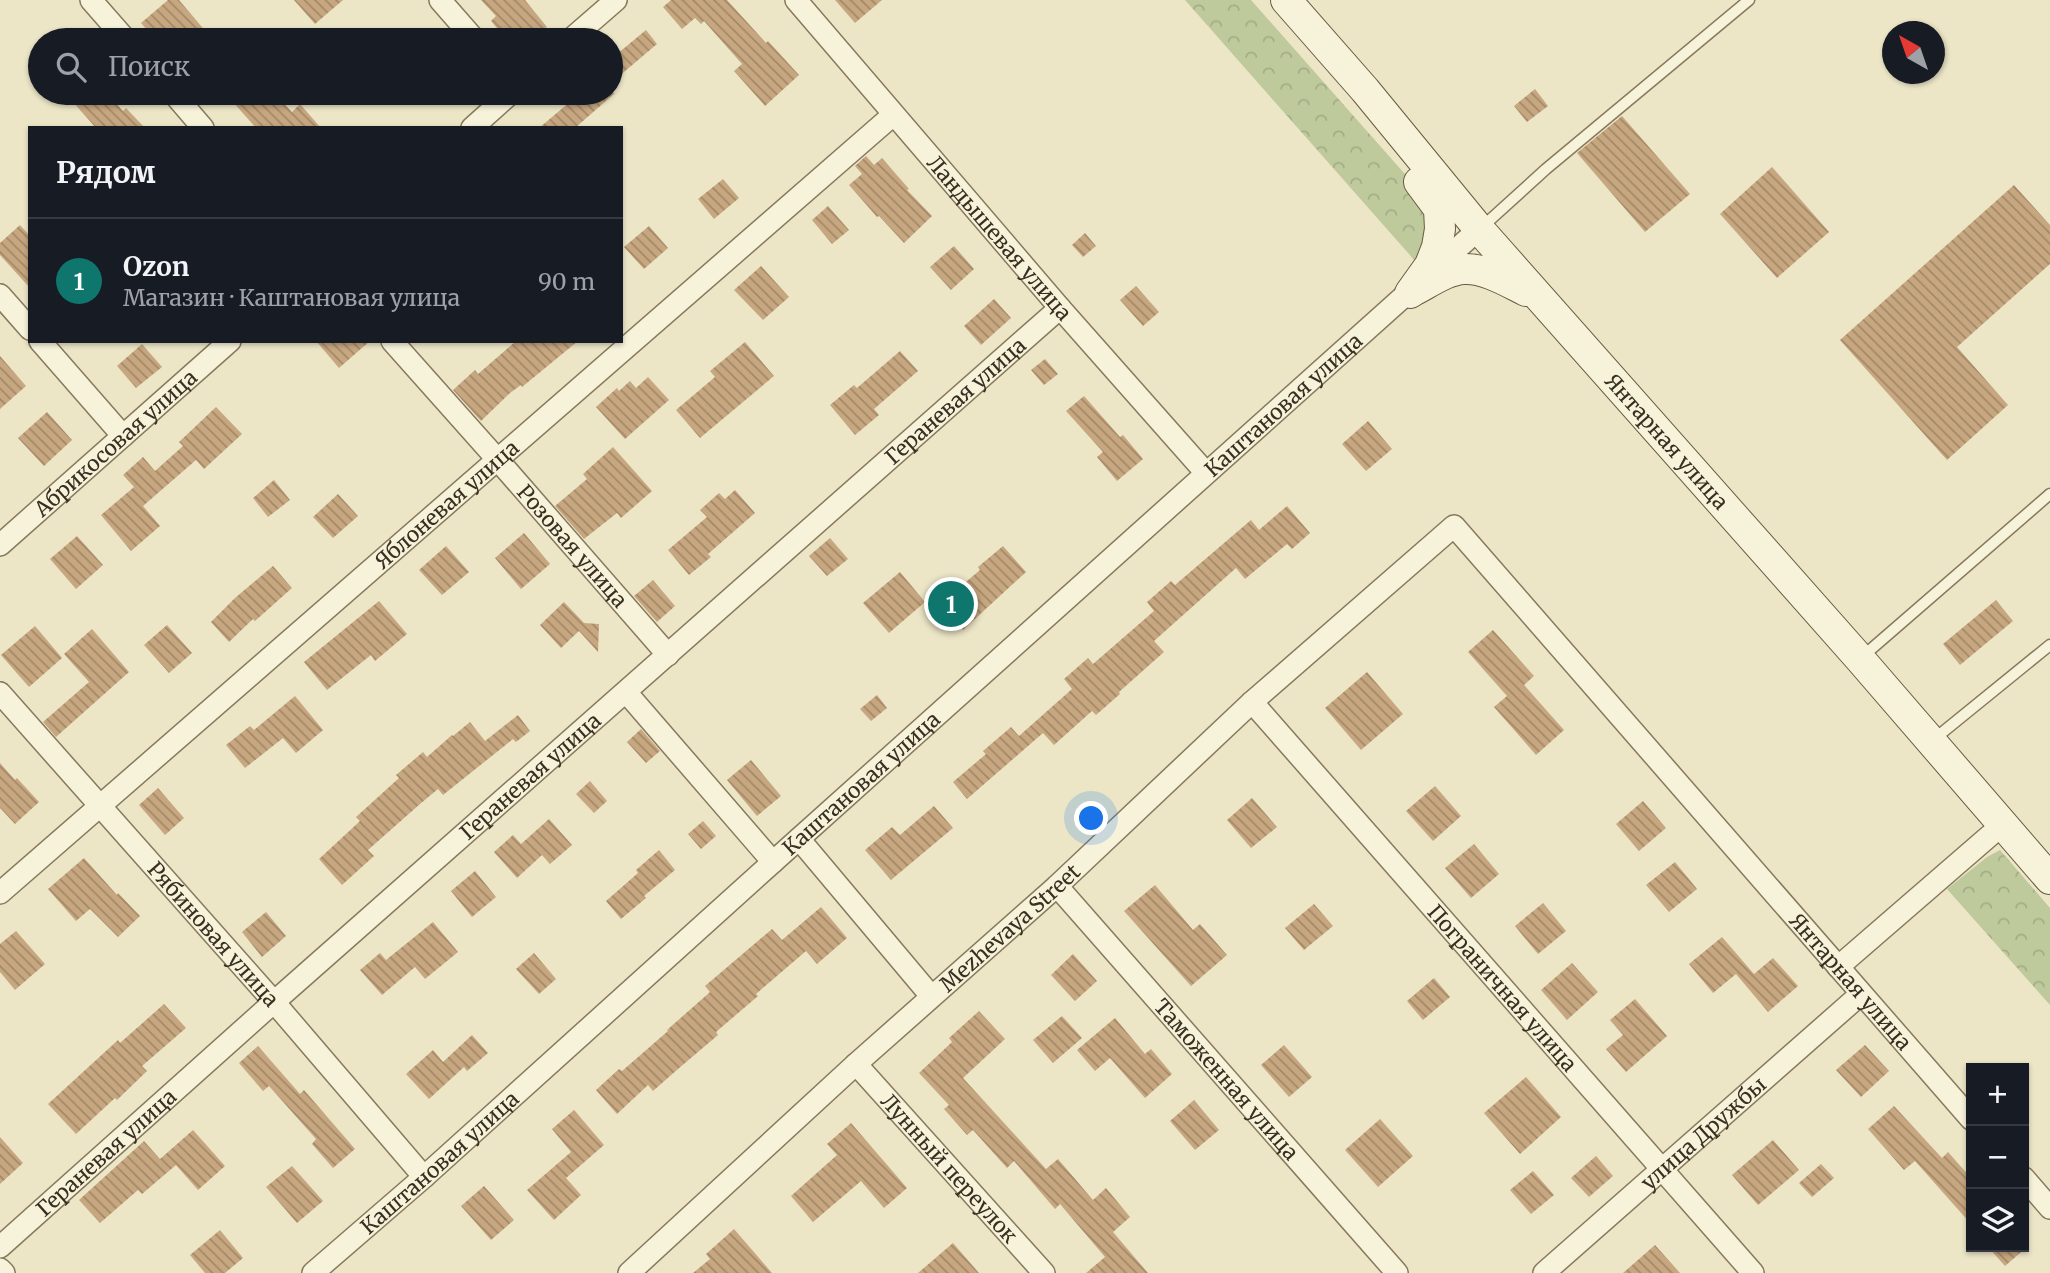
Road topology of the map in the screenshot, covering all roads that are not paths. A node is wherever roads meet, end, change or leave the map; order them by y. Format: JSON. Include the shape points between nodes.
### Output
{"nodes":[{"id":1,"x":91,"y":0,"type":"edge"},
{"id":2,"x":440,"y":0,"type":"edge"},
{"id":3,"x":616,"y":0,"type":"edge"},
{"id":4,"x":796,"y":0,"type":"edge"},
{"id":5,"x":1286,"y":0,"type":"edge"},
{"id":6,"x":1749,"y":0,"type":"edge"},
{"id":7,"x":116,"y":28,"type":"edge"},
{"id":8,"x":464,"y":28,"type":"edge"},
{"id":9,"x":584,"y":28,"type":"edge"},
{"id":10,"x":1365,"y":90,"type":"junction"},
{"id":11,"x":184,"y":105,"type":"edge"},
{"id":12,"x":498,"y":105,"type":"edge"},
{"id":13,"x":893,"y":115,"type":"junction"},
{"id":14,"x":202,"y":126,"type":"edge"},
{"id":15,"x":474,"y":126,"type":"edge"},
{"id":16,"x":1479,"y":229,"type":"junction"},
{"id":17,"x":1410,"y":293,"type":"junction"},
{"id":18,"x":0,"y":295,"type":"edge"},
{"id":19,"x":1541,"y":300,"type":"junction"},
{"id":20,"x":1060,"y":308,"type":"junction"},
{"id":21,"x":28,"y":327,"type":"edge"},
{"id":22,"x":42,"y":343,"type":"edge"},
{"id":23,"x":228,"y":343,"type":"edge"},
{"id":24,"x":395,"y":343,"type":"edge"},
{"id":25,"x":123,"y":436,"type":"junction"},
{"id":26,"x":498,"y":459,"type":"junction"},
{"id":27,"x":1206,"y":473,"type":"junction"},
{"id":28,"x":2050,"y":494,"type":"edge"},
{"id":29,"x":1454,"y":526,"type":"joint"},
{"id":30,"x":0,"y":545,"type":"edge"},
{"id":31,"x":2050,"y":645,"type":"edge"},
{"id":32,"x":668,"y":655,"type":"junction"},
{"id":33,"x":1860,"y":659,"type":"junction"},
{"id":34,"x":626,"y":692,"type":"junction"},
{"id":35,"x":0,"y":693,"type":"edge"},
{"id":36,"x":1252,"y":702,"type":"junction"},
{"id":37,"x":1931,"y":742,"type":"junction"},
{"id":38,"x":99,"y":806,"type":"junction"},
{"id":39,"x":2003,"y":825,"type":"junction"},
{"id":40,"x":799,"y":839,"type":"junction"},
{"id":41,"x":773,"y":862,"type":"junction"},
{"id":42,"x":2050,"y":879,"type":"edge"},
{"id":43,"x":1057,"y":886,"type":"junction"},
{"id":44,"x":0,"y":893,"type":"edge"},
{"id":45,"x":1838,"y":967,"type":"junction"},
{"id":46,"x":1861,"y":994,"type":"junction"},
{"id":47,"x":931,"y":996,"type":"junction"},
{"id":48,"x":274,"y":1002,"type":"junction"},
{"id":49,"x":856,"y":1064,"type":"junction"},
{"id":50,"x":1966,"y":1113,"type":"edge"},
{"id":51,"x":1661,"y":1168,"type":"junction"},
{"id":52,"x":424,"y":1177,"type":"junction"},
{"id":53,"x":2029,"y":1184,"type":"edge"},
{"id":54,"x":2050,"y":1208,"type":"edge"},
{"id":55,"x":0,"y":1247,"type":"edge"},
{"id":56,"x":0,"y":1269,"type":"edge"},
{"id":57,"x":4,"y":1273,"type":"edge"},
{"id":58,"x":313,"y":1273,"type":"edge"},
{"id":59,"x":629,"y":1273,"type":"edge"},
{"id":60,"x":1044,"y":1273,"type":"edge"},
{"id":61,"x":1397,"y":1273,"type":"edge"},
{"id":62,"x":1544,"y":1273,"type":"edge"},
{"id":63,"x":1753,"y":1273,"type":"edge"}],
"edges":[{"from":1,"to":7,"type":"street"},
{"from":2,"to":8,"type":"street"},
{"from":3,"to":9,"type":"street"},
{"from":4,"to":13,"type":"street","name":"Ландышевая улица"},
{"from":5,"to":10,"type":"street","name":"Янтарная улица"},
{"from":6,"to":16,"type":"lane"},
{"from":10,"to":16,"type":"street","name":"Янтарная улица"},
{"from":10,"to":17,"type":"street","via":[[1397,149],[1439,209],[1437,247]]},
{"from":11,"to":14,"type":"street"},
{"from":12,"to":15,"type":"street"},
{"from":13,"to":20,"type":"street","name":"Ландышевая улица"},
{"from":13,"to":26,"type":"street","name":"Яблоневая улица"},
{"from":16,"to":17,"type":"street","name":"Каштановая улица"},
{"from":16,"to":19,"type":"street","name":"Янтарная улица"},
{"from":17,"to":19,"type":"street","via":[[1464,269],[1488,273]]},
{"from":17,"to":27,"type":"street","name":"Каштановая улица"},
{"from":18,"to":21,"type":"street"},
{"from":19,"to":33,"type":"street","name":"Янтарная улица"},
{"from":20,"to":27,"type":"street","name":"Ландышевая улица"},
{"from":20,"to":32,"type":"street","name":"Гераневая улица"},
{"from":22,"to":25,"type":"street"},
{"from":23,"to":25,"type":"street","name":"Абрикосовая улица"},
{"from":24,"to":26,"type":"street","name":"Розовая улица"},
{"from":25,"to":30,"type":"street","name":"Абрикосовая улица"},
{"from":26,"to":32,"type":"street","name":"Розовая улица"},
{"from":26,"to":38,"type":"street","name":"Яблоневая улица"},
{"from":27,"to":40,"type":"street","name":"Каштановая улица"},
{"from":28,"to":33,"type":"lane"},
{"from":29,"to":36,"type":"street","name":"Mezhevaya Street"},
{"from":29,"to":45,"type":"street","name":"Янтарная улица"},
{"from":31,"to":37,"type":"lane"},
{"from":32,"to":34,"type":"street","name":"Гераневая улица"},
{"from":33,"to":37,"type":"street","name":"Янтарная улица"},
{"from":34,"to":41,"type":"street"},
{"from":34,"to":48,"type":"street","name":"Гераневая улица"},
{"from":35,"to":38,"type":"street","name":"Рябиновая улица"},
{"from":36,"to":43,"type":"street","name":"Mezhevaya Street"},
{"from":36,"to":51,"type":"street","name":"Пограничная улица"},
{"from":37,"to":39,"type":"street","name":"Янтарная улица"},
{"from":38,"to":44,"type":"street","name":"Яблоневая улица"},
{"from":38,"to":48,"type":"street","name":"Рябиновая улица"},
{"from":39,"to":42,"type":"street","name":"Янтарная улица"},
{"from":39,"to":45,"type":"street"},
{"from":40,"to":41,"type":"street","name":"Каштановая улица"},
{"from":40,"to":47,"type":"street"},
{"from":41,"to":52,"type":"street","name":"Каштановая улица"},
{"from":43,"to":47,"type":"street","name":"Mezhevaya Street"},
{"from":43,"to":61,"type":"street","name":"Таможенная улица"},
{"from":45,"to":46,"type":"street","name":"Янтарная улица"},
{"from":46,"to":50,"type":"street","name":"Янтарная улица"},
{"from":46,"to":51,"type":"street","name":"улица Дружбы"},
{"from":47,"to":49,"type":"street","name":"Mezhevaya Street"},
{"from":48,"to":52,"type":"street","name":"Рябиновая улица"},
{"from":48,"to":55,"type":"street","name":"Гераневая улица"},
{"from":49,"to":59,"type":"street","name":"Mezhevaya Street"},
{"from":49,"to":60,"type":"street","name":"Лунный переулок"},
{"from":51,"to":62,"type":"street","name":"улица Дружбы"},
{"from":51,"to":63,"type":"street","name":"Пограничная улица"},
{"from":52,"to":58,"type":"street","name":"Каштановая улица"},
{"from":53,"to":54,"type":"street"},
{"from":56,"to":57,"type":"street"}]}
